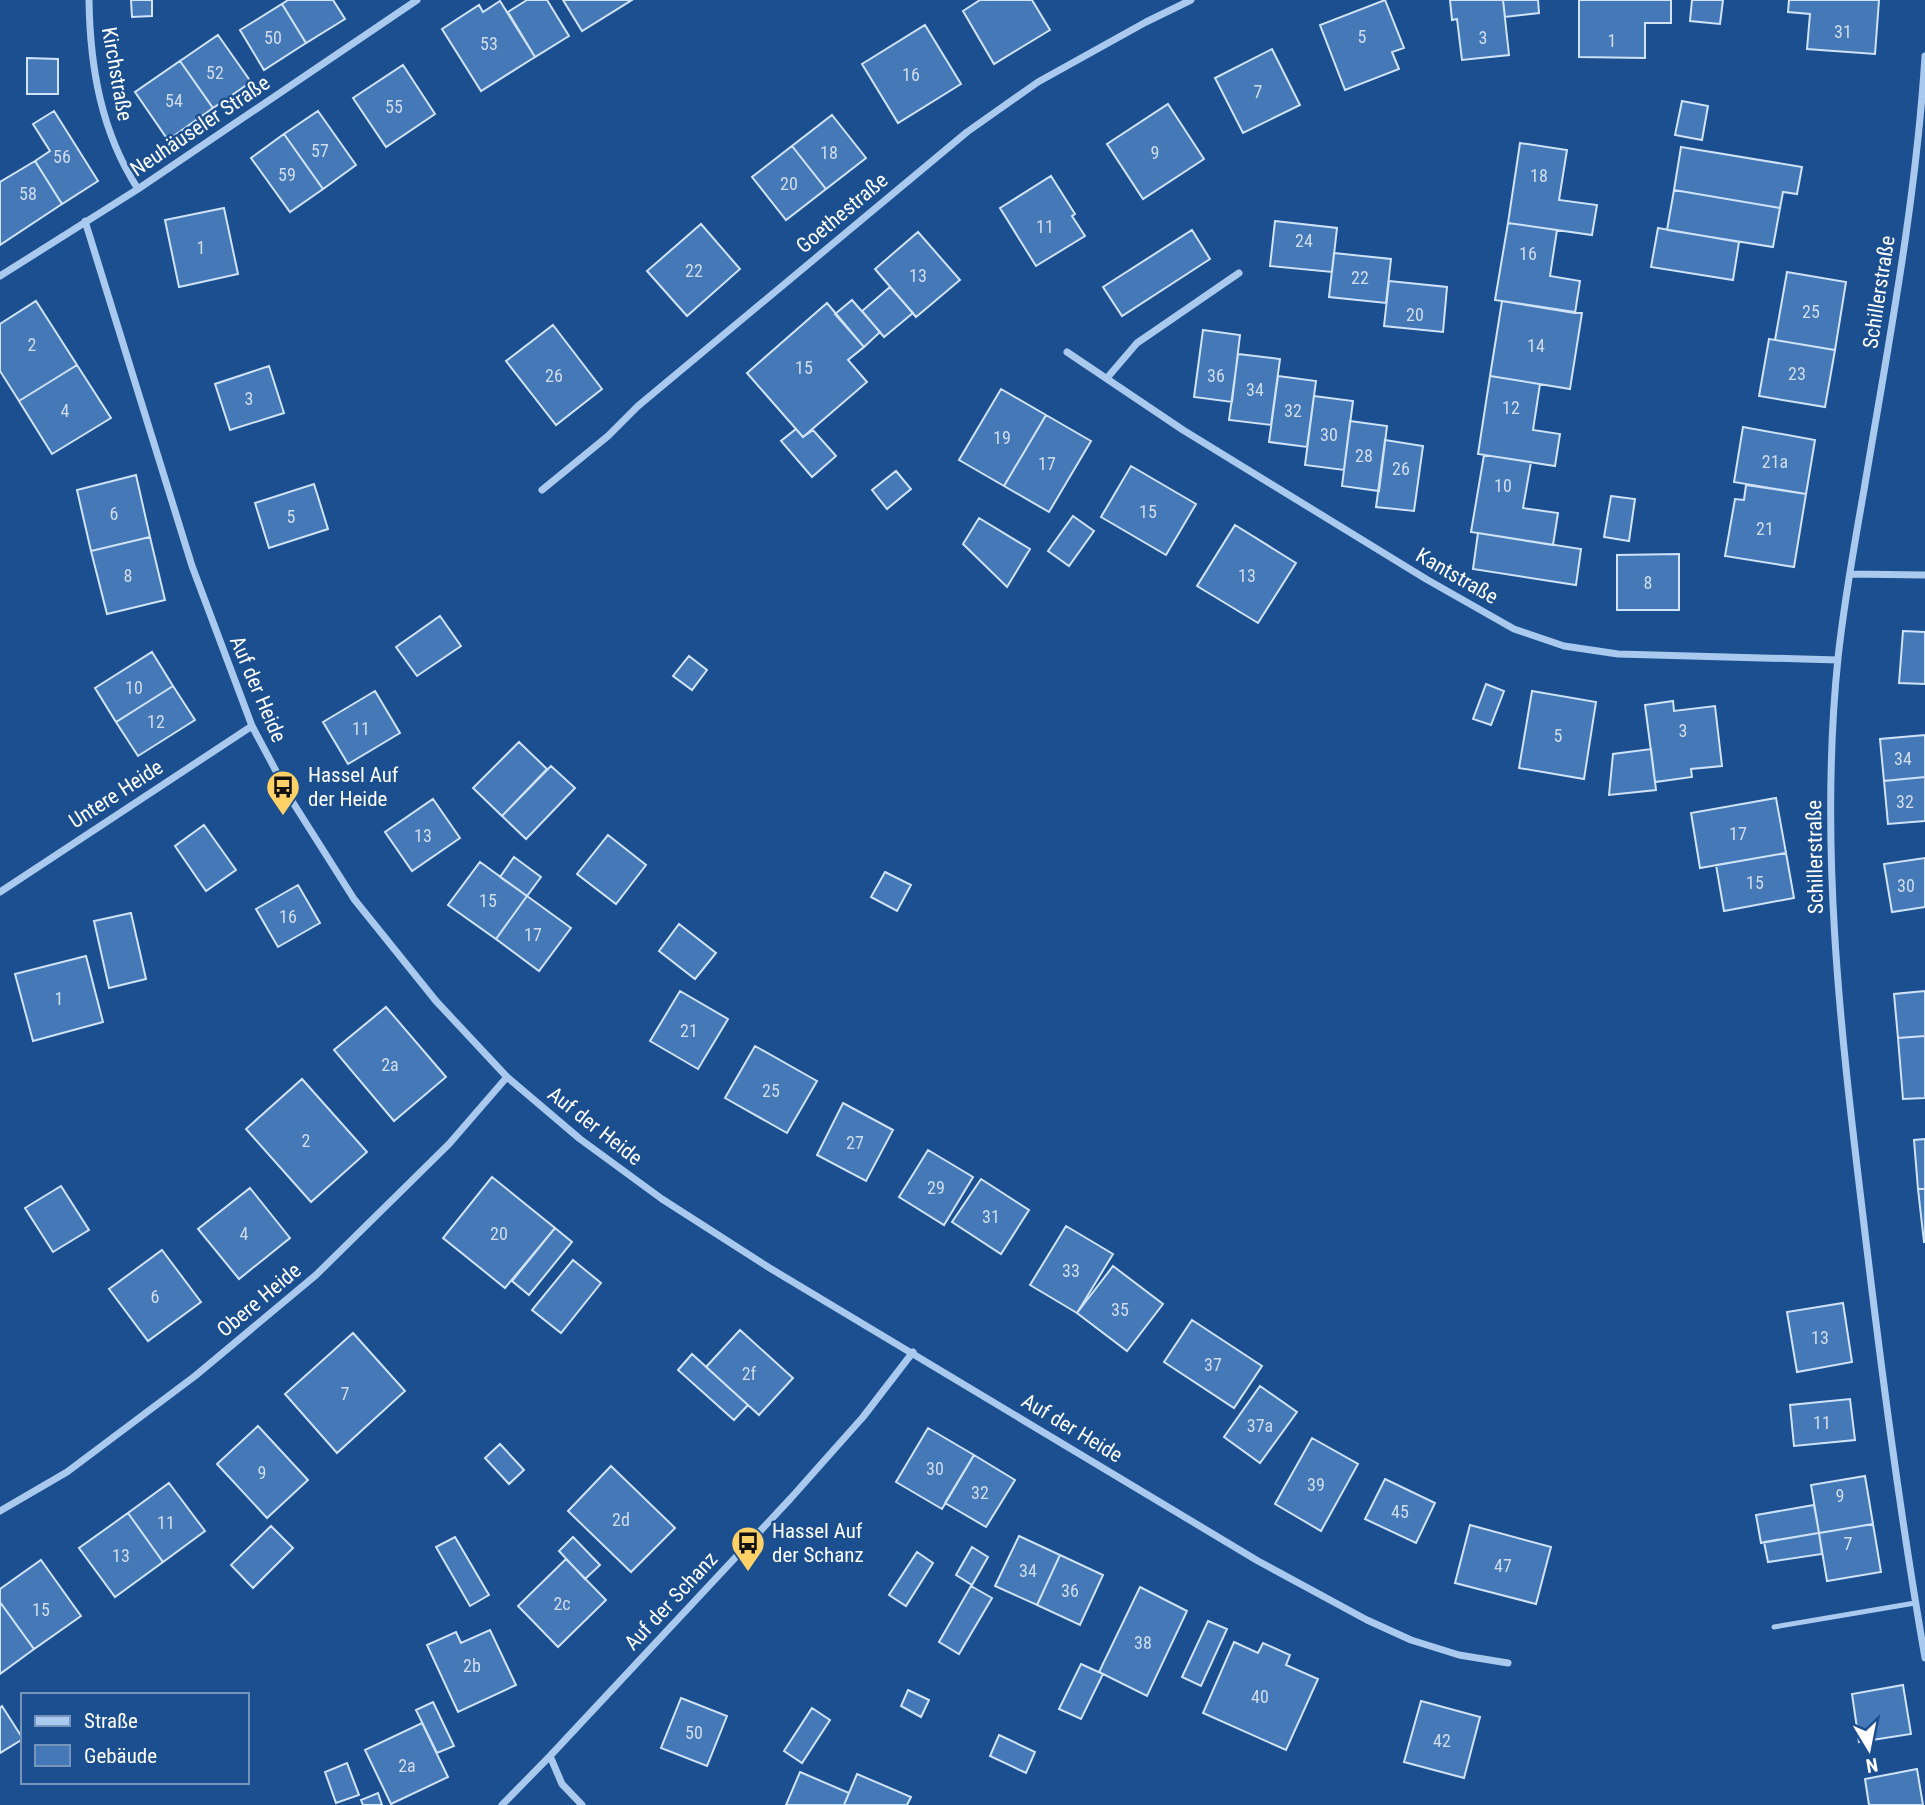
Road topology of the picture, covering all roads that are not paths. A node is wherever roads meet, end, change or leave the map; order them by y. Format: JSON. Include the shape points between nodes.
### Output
{"nodes":[{"id":1,"x":89,"y":0,"type":"edge"},
{"id":2,"x":417,"y":0,"type":"edge"},
{"id":3,"x":1191,"y":0,"type":"edge"},
{"id":4,"x":1925,"y":56,"type":"edge"},
{"id":5,"x":138,"y":189,"type":"junction"},
{"id":6,"x":85,"y":221,"type":"junction"},
{"id":7,"x":1238,"y":273,"type":"dead end"},
{"id":8,"x":0,"y":276,"type":"edge"},
{"id":9,"x":1067,"y":352,"type":"dead end"},
{"id":10,"x":1107,"y":378,"type":"junction"},
{"id":11,"x":542,"y":490,"type":"dead end"},
{"id":12,"x":1850,"y":574,"type":"junction"},
{"id":13,"x":1925,"y":575,"type":"edge"},
{"id":14,"x":1838,"y":660,"type":"junction"},
{"id":15,"x":252,"y":726,"type":"junction"},
{"id":16,"x":0,"y":892,"type":"edge"},
{"id":17,"x":507,"y":1077,"type":"junction"},
{"id":18,"x":913,"y":1352,"type":"junction"},
{"id":19,"x":0,"y":1511,"type":"edge"},
{"id":20,"x":1915,"y":1603,"type":"junction"},
{"id":21,"x":1774,"y":1627,"type":"dead end"},
{"id":22,"x":1925,"y":1658,"type":"edge"},
{"id":23,"x":1508,"y":1663,"type":"dead end"},
{"id":24,"x":550,"y":1756,"type":"junction"},
{"id":25,"x":502,"y":1805,"type":"edge"},
{"id":26,"x":582,"y":1805,"type":"edge"}],
"edges":[{"from":1,"to":5,"type":"street","name":"Kirchstraße","via":[[98,92],[111,140]]},
{"from":2,"to":5,"type":"street","name":"Neuhäuseler Straße"},
{"from":3,"to":11,"type":"street","name":"Goethestraße","via":[[1038,82],[967,132]]},
{"from":4,"to":12,"type":"street","name":"Schillerstraße","via":[[1910,210]]},
{"from":5,"to":6,"type":"street","name":"Neuhäuseler Straße"},
{"from":6,"to":8,"type":"street","name":"Neuhäuseler Straße"},
{"from":6,"to":15,"type":"street","name":"Auf der Heide","via":[[192,566]]},
{"from":7,"to":10,"type":"street","via":[[1137,343]]},
{"from":9,"to":10,"type":"street","name":"Kantstraße"},
{"from":10,"to":14,"type":"street","name":"Kantstraße","via":[[1183,430],[1514,629],[1564,646],[1618,654]]},
{"from":12,"to":13,"type":"street"},
{"from":12,"to":14,"type":"street","name":"Schillerstraße"},
{"from":14,"to":20,"type":"street","name":"Schillerstraße","via":[[1831,886],[1839,993],[1879,1348]]},
{"from":15,"to":16,"type":"street","name":"Untere Heide"},
{"from":15,"to":17,"type":"street","name":"Auf der Heide","via":[[292,801],[354,899],[436,1001]]},
{"from":17,"to":18,"type":"street","name":"Auf der Heide","via":[[580,1139],[662,1199]]},
{"from":17,"to":19,"type":"street","name":"Obere Heide","via":[[449,1144],[316,1275],[195,1376],[78,1464]]},
{"from":18,"to":23,"type":"street","name":"Auf der Heide","via":[[1258,1560],[1367,1620],[1459,1656]]},
{"from":18,"to":24,"type":"street","name":"Auf der Schanz","via":[[863,1417]]},
{"from":20,"to":21,"type":"lane"},
{"from":20,"to":22,"type":"street","name":"Schillerstraße"},
{"from":24,"to":25,"type":"street","name":"Auf der Schanz"},
{"from":24,"to":26,"type":"street","via":[[562,1784]]}]}
